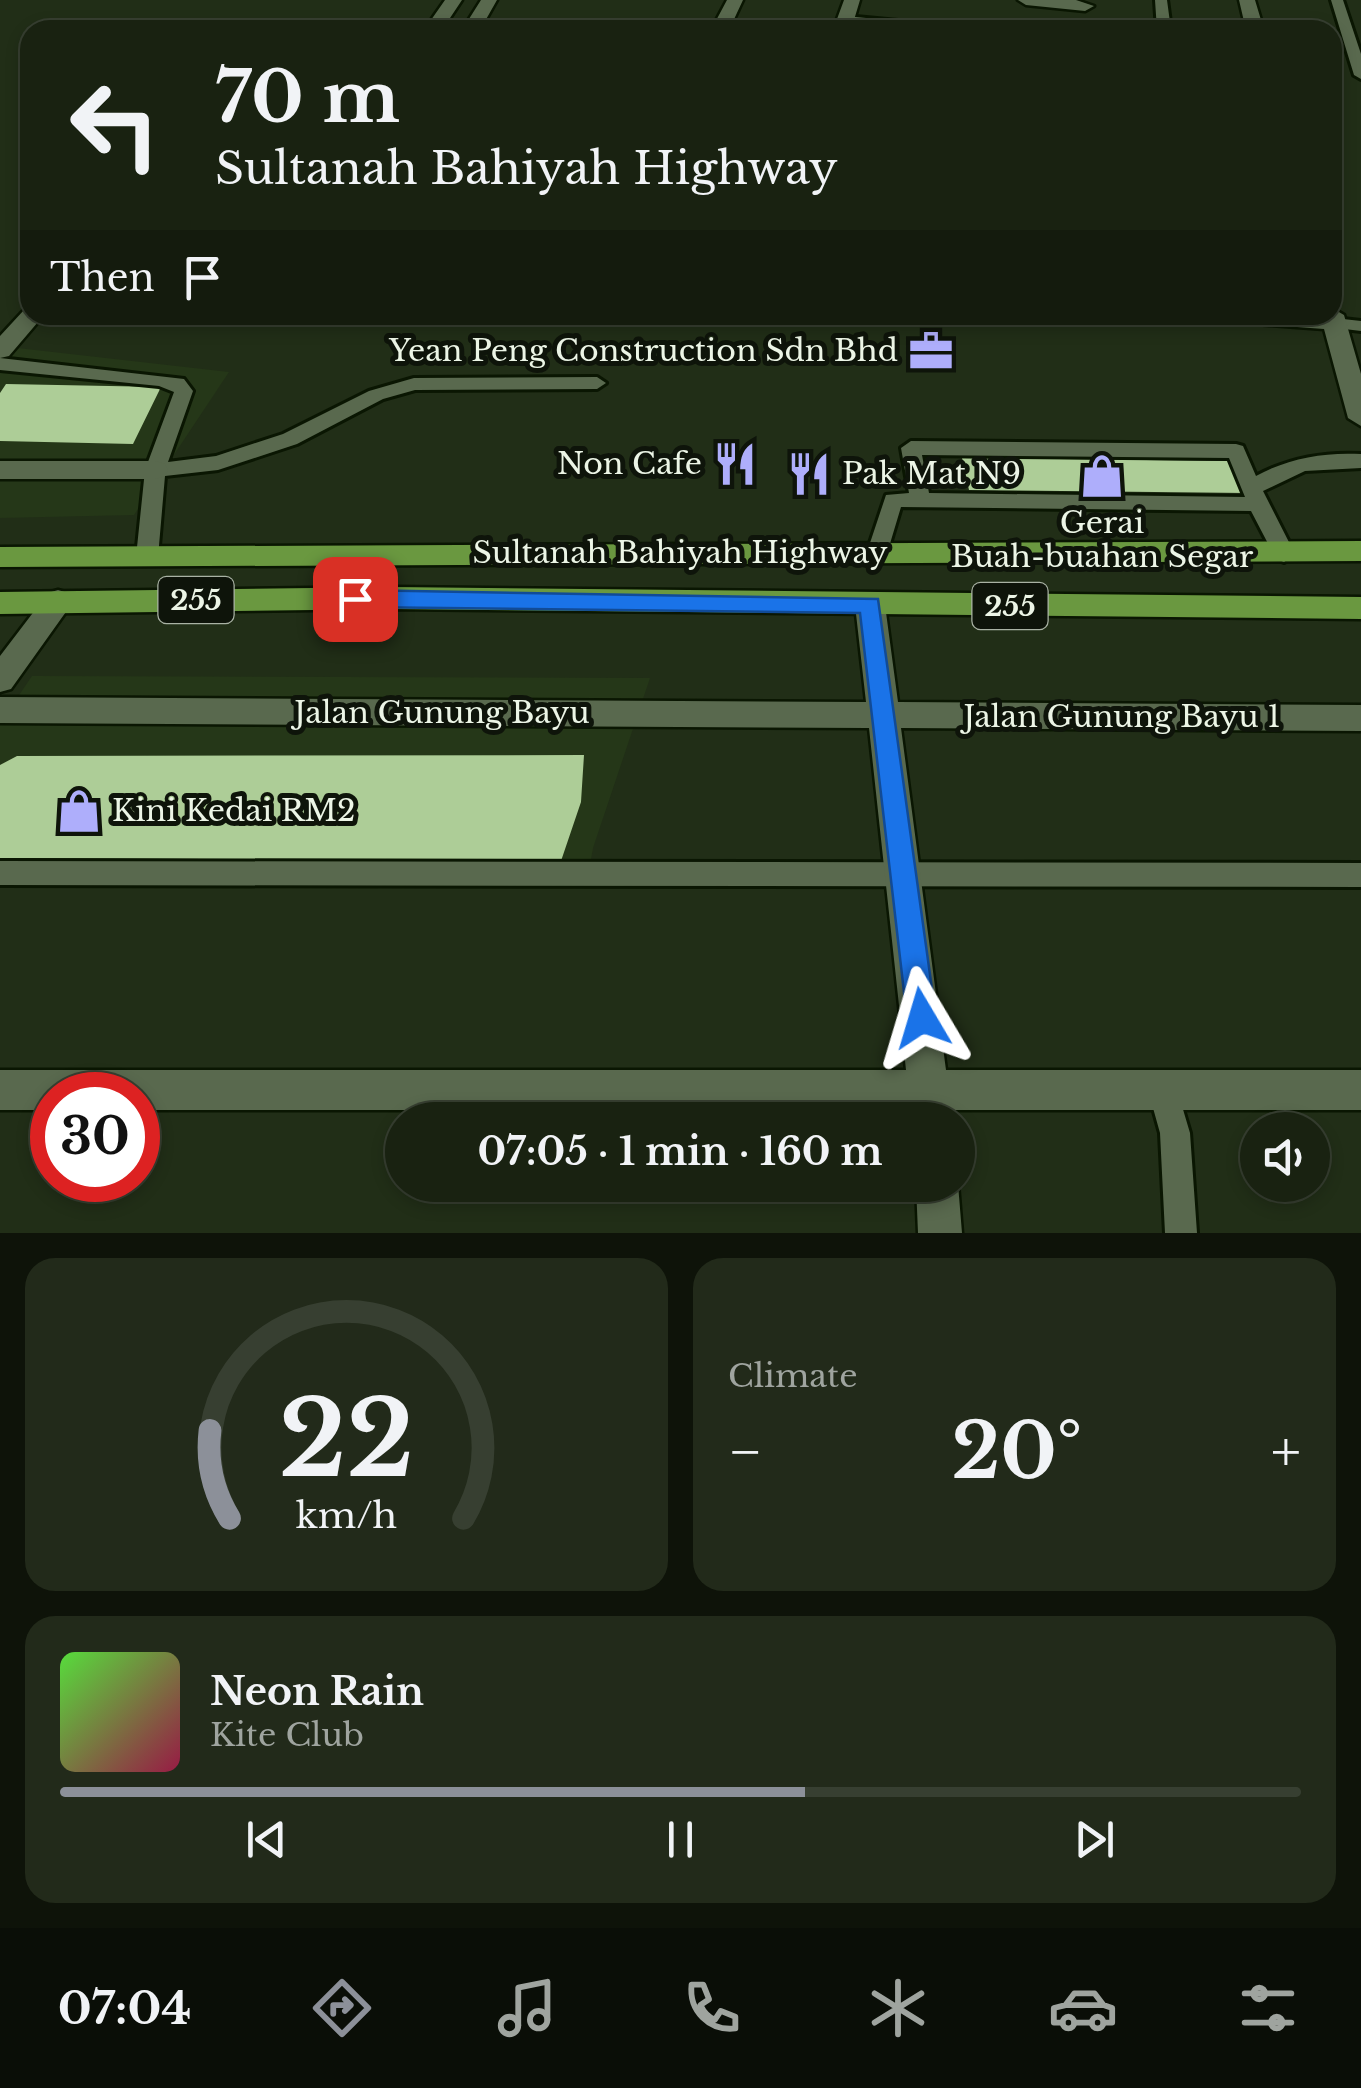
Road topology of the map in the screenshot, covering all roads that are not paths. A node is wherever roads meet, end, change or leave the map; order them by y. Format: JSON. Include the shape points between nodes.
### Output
{"nodes":[{"id":1,"x":1026,"y":0,"type":"edge"},
{"id":2,"x":1337,"y":0,"type":"edge"},
{"id":3,"x":1085,"y":3,"type":"edge"},
{"id":4,"x":1361,"y":75,"type":"edge"},
{"id":5,"x":23,"y":325,"type":"edge"},
{"id":6,"x":1335,"y":325,"type":"edge"},
{"id":7,"x":0,"y":351,"type":"edge"},
{"id":8,"x":0,"y":364,"type":"edge"},
{"id":9,"x":597,"y":383,"type":"dead end"},
{"id":10,"x":1361,"y":418,"type":"edge"},
{"id":11,"x":1361,"y":462,"type":"edge"},
{"id":12,"x":0,"y":470,"type":"edge"},
{"id":13,"x":155,"y":470,"type":"junction"},
{"id":14,"x":1255,"y":496,"type":"junction"},
{"id":15,"x":920,"y":500,"type":"junction"},
{"id":16,"x":1361,"y":551,"type":"edge"},
{"id":17,"x":878,"y":552,"type":"junction"},
{"id":18,"x":1284,"y":554,"type":"junction"},
{"id":19,"x":0,"y":557,"type":"edge"},
{"id":20,"x":148,"y":557,"type":"junction"},
{"id":21,"x":58,"y":601,"type":"junction"},
{"id":22,"x":0,"y":602,"type":"edge"},
{"id":23,"x":870,"y":605,"type":"junction"},
{"id":24,"x":1361,"y":608,"type":"edge"},
{"id":25,"x":0,"y":680,"type":"edge"},
{"id":26,"x":0,"y":710,"type":"edge"},
{"id":27,"x":884,"y":715,"type":"junction"},
{"id":28,"x":1361,"y":718,"type":"edge"},
{"id":29,"x":0,"y":872,"type":"edge"},
{"id":30,"x":903,"y":874,"type":"junction"},
{"id":31,"x":1361,"y":875,"type":"edge"},
{"id":32,"x":0,"y":1090,"type":"edge"},
{"id":33,"x":1163,"y":1090,"type":"junction"},
{"id":34,"x":1361,"y":1090,"type":"edge"},
{"id":35,"x":746,"y":1102,"type":"edge"},
{"id":36,"x":932,"y":1102,"type":"edge"},
{"id":37,"x":975,"y":1102,"type":"edge"},
{"id":38,"x":938,"y":1202,"type":"edge"},
{"id":39,"x":940,"y":1233,"type":"edge"},
{"id":40,"x":1181,"y":1233,"type":"edge"}],
"edges":[{"from":1,"to":3,"type":"street"},
{"from":2,"to":4,"type":"lane"},
{"from":5,"to":7,"type":"street"},
{"from":6,"to":10,"type":"street"},
{"from":8,"to":13,"type":"lane","via":[[177,384],[184,391]]},
{"from":9,"to":13,"type":"lane","via":[[404,386],[254,451]]},
{"from":11,"to":14,"type":"lane","via":[[1303,464],[1266,478]]},
{"from":12,"to":13,"type":"street"},
{"from":13,"to":20,"type":"lane"},
{"from":14,"to":15,"type":"lane"},
{"from":14,"to":15,"type":"lane","via":[[1236,451],[911,448]]},
{"from":14,"to":18,"type":"lane"},
{"from":15,"to":17,"type":"lane","via":[[893,500]]},
{"from":16,"to":18,"type":"main road","name":"Sultanah Bahiyah Highway","number":"255"},
{"from":17,"to":18,"type":"main road","name":"Sultanah Bahiyah Highway","number":"255"},
{"from":17,"to":20,"type":"main road","name":"Sultanah Bahiyah Highway","number":"255"},
{"from":19,"to":20,"type":"main road","name":"Sultanah Bahiyah Highway","number":"255"},
{"from":21,"to":22,"type":"main road","name":"Sultanah Bahiyah Highway","number":"255"},
{"from":21,"to":23,"type":"main road","name":"Sultanah Bahiyah Highway","number":"255"},
{"from":21,"to":25,"type":"street"},
{"from":23,"to":24,"type":"main road","name":"Sultanah Bahiyah Highway","number":"255"},
{"from":23,"to":27,"type":"street"},
{"from":26,"to":27,"type":"street","name":"Jalan Gunung Bayu"},
{"from":27,"to":28,"type":"street","name":"Jalan Gunung Bayu 1"},
{"from":27,"to":30,"type":"street"},
{"from":29,"to":30,"type":"lane"},
{"from":30,"to":31,"type":"lane"},
{"from":30,"to":36,"type":"street"},
{"from":32,"to":35,"type":"street"},
{"from":33,"to":34,"type":"street"},
{"from":33,"to":37,"type":"street"},
{"from":33,"to":40,"type":"lane","via":[[1175,1132]]},
{"from":38,"to":39,"type":"street"}]}
